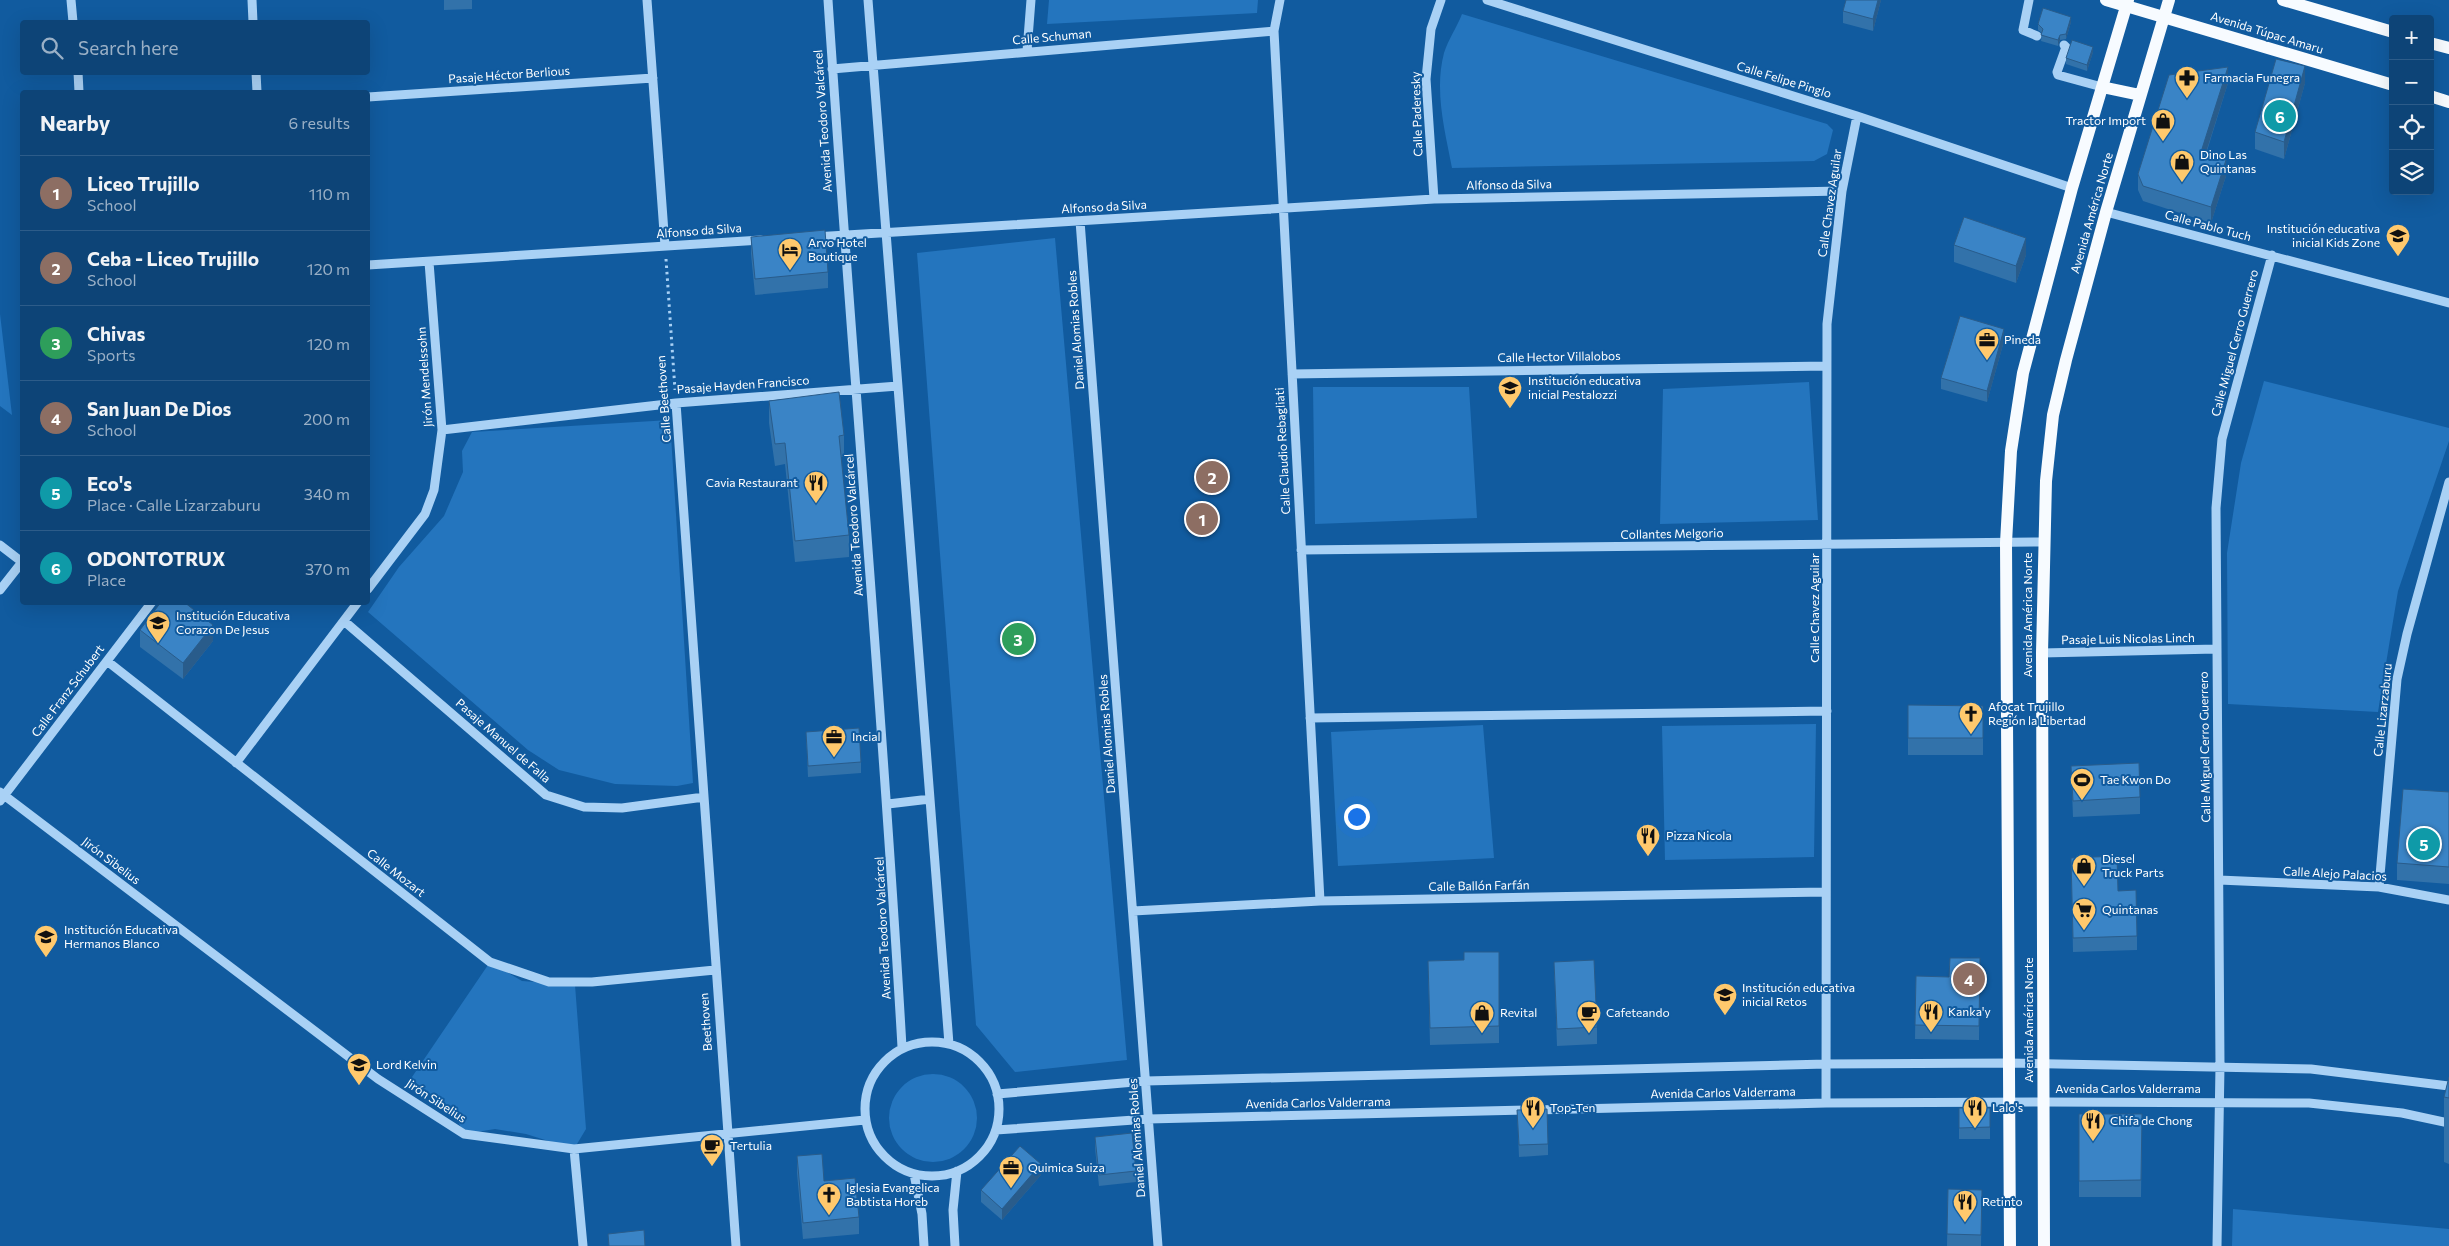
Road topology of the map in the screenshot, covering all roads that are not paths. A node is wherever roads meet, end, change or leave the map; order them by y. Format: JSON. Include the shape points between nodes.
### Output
{"nodes":[{"id":1,"x":71,"y":0,"type":"edge"},
{"id":2,"x":252,"y":0,"type":"edge"},
{"id":3,"x":647,"y":0,"type":"edge"},
{"id":4,"x":828,"y":0,"type":"edge"},
{"id":5,"x":868,"y":0,"type":"edge"},
{"id":6,"x":1031,"y":0,"type":"edge"},
{"id":7,"x":1280,"y":0,"type":"edge"},
{"id":8,"x":1441,"y":0,"type":"edge"},
{"id":9,"x":1487,"y":0,"type":"edge"},
{"id":10,"x":2029,"y":0,"type":"edge"},
{"id":11,"x":2106,"y":0,"type":"edge"},
{"id":12,"x":2169,"y":0,"type":"edge"},
{"id":13,"x":2283,"y":0,"type":"edge"},
{"id":14,"x":2127,"y":3,"type":"edge"},
{"id":15,"x":2165,"y":17,"type":"junction"},
{"id":16,"x":73,"y":20,"type":"edge"},
{"id":17,"x":253,"y":20,"type":"edge"},
{"id":18,"x":1274,"y":31,"type":"junction"},
{"id":19,"x":2389,"y":31,"type":"edge"},
{"id":20,"x":2036,"y":36,"type":"dead end"},
{"id":21,"x":2434,"y":44,"type":"edge"},
{"id":22,"x":2064,"y":45,"type":"dead end"},
{"id":23,"x":2449,"y":48,"type":"edge"},
{"id":24,"x":1026,"y":51,"type":"junction"},
{"id":25,"x":874,"y":67,"type":"junction"},
{"id":26,"x":832,"y":69,"type":"junction"},
{"id":27,"x":78,"y":75,"type":"edge"},
{"id":28,"x":256,"y":75,"type":"edge"},
{"id":29,"x":653,"y":78,"type":"junction"},
{"id":30,"x":2389,"y":84,"type":"edge"},
{"id":31,"x":2102,"y":87,"type":"junction"},
{"id":32,"x":80,"y":90,"type":"edge"},
{"id":33,"x":257,"y":90,"type":"edge"},
{"id":34,"x":2140,"y":95,"type":"junction"},
{"id":35,"x":370,"y":96,"type":"edge"},
{"id":36,"x":2434,"y":97,"type":"edge"},
{"id":37,"x":2449,"y":102,"type":"edge"},
{"id":38,"x":1857,"y":116,"type":"junction"},
{"id":39,"x":2072,"y":188,"type":"junction"},
{"id":40,"x":1842,"y":191,"type":"junction"},
{"id":41,"x":1434,"y":199,"type":"junction"},
{"id":42,"x":1283,"y":208,"type":"junction"},
{"id":43,"x":2106,"y":212,"type":"junction"},
{"id":44,"x":1080,"y":221,"type":"junction"},
{"id":45,"x":886,"y":233,"type":"junction"},
{"id":46,"x":844,"y":235,"type":"junction"},
{"id":47,"x":804,"y":237,"type":"edge"},
{"id":48,"x":774,"y":239,"type":"edge"},
{"id":49,"x":666,"y":246,"type":"junction"},
{"id":50,"x":2272,"y":255,"type":"junction"},
{"id":51,"x":429,"y":262,"type":"junction"},
{"id":52,"x":370,"y":265,"type":"edge"},
{"id":53,"x":2449,"y":303,"type":"edge"},
{"id":54,"x":1827,"y":366,"type":"junction"},
{"id":55,"x":1292,"y":374,"type":"junction"},
{"id":56,"x":898,"y":386,"type":"junction"},
{"id":57,"x":856,"y":390,"type":"junction"},
{"id":58,"x":676,"y":403,"type":"junction"},
{"id":59,"x":442,"y":430,"type":"junction"},
{"id":60,"x":2449,"y":482,"type":"edge"},
{"id":61,"x":2006,"y":542,"type":"junction"},
{"id":62,"x":2043,"y":542,"type":"junction"},
{"id":63,"x":1828,"y":544,"type":"junction"},
{"id":64,"x":0,"y":545,"type":"edge"},
{"id":65,"x":1301,"y":550,"type":"junction"},
{"id":66,"x":20,"y":560,"type":"edge"},
{"id":67,"x":20,"y":565,"type":"edge"},
{"id":68,"x":370,"y":586,"type":"edge"},
{"id":69,"x":0,"y":590,"type":"edge"},
{"id":70,"x":150,"y":605,"type":"edge"},
{"id":71,"x":356,"y":605,"type":"edge"},
{"id":72,"x":344,"y":621,"type":"junction"},
{"id":73,"x":2216,"y":649,"type":"junction"},
{"id":74,"x":2042,"y":653,"type":"junction"},
{"id":75,"x":107,"y":661,"type":"junction"},
{"id":76,"x":1827,"y":710,"type":"junction"},
{"id":77,"x":1310,"y":718,"type":"junction"},
{"id":78,"x":236,"y":763,"type":"junction"},
{"id":79,"x":2,"y":796,"type":"edge"},
{"id":80,"x":704,"y":797,"type":"junction"},
{"id":81,"x":930,"y":799,"type":"junction"},
{"id":82,"x":888,"y":804,"type":"junction"},
{"id":83,"x":2219,"y":880,"type":"junction"},
{"id":84,"x":2379,"y":887,"type":"junction"},
{"id":85,"x":1826,"y":892,"type":"junction"},
{"id":86,"x":2449,"y":900,"type":"edge"},
{"id":87,"x":1320,"y":901,"type":"junction"},
{"id":88,"x":1132,"y":910,"type":"junction"},
{"id":89,"x":715,"y":970,"type":"junction"},
{"id":90,"x":949,"y":1044,"type":"junction"},
{"id":91,"x":902,"y":1047,"type":"junction"},
{"id":92,"x":2010,"y":1063,"type":"junction"},
{"id":93,"x":2042,"y":1063,"type":"junction"},
{"id":94,"x":1826,"y":1064,"type":"junction"},
{"id":95,"x":2220,"y":1066,"type":"junction"},
{"id":96,"x":1146,"y":1081,"type":"junction"},
{"id":97,"x":2449,"y":1086,"type":"edge"},
{"id":98,"x":998,"y":1094,"type":"junction"},
{"id":99,"x":2220,"y":1101,"type":"junction"},
{"id":100,"x":2010,"y":1102,"type":"junction"},
{"id":101,"x":2043,"y":1102,"type":"junction"},
{"id":102,"x":1826,"y":1103,"type":"junction"},
{"id":103,"x":1148,"y":1119,"type":"junction"},
{"id":104,"x":865,"y":1120,"type":"junction"},
{"id":105,"x":2449,"y":1123,"type":"edge"},
{"id":106,"x":996,"y":1130,"type":"junction"},
{"id":107,"x":727,"y":1134,"type":"junction"},
{"id":108,"x":574,"y":1149,"type":"junction"},
{"id":109,"x":958,"y":1171,"type":"junction"},
{"id":110,"x":914,"y":1174,"type":"junction"},
{"id":111,"x":583,"y":1246,"type":"edge"},
{"id":112,"x":736,"y":1246,"type":"edge"},
{"id":113,"x":924,"y":1246,"type":"edge"},
{"id":114,"x":955,"y":1246,"type":"edge"},
{"id":115,"x":1158,"y":1246,"type":"edge"},
{"id":116,"x":2010,"y":1246,"type":"edge"},
{"id":117,"x":2044,"y":1246,"type":"edge"},
{"id":118,"x":2217,"y":1246,"type":"edge"}],
"edges":[{"from":1,"to":16,"type":"street"},
{"from":2,"to":17,"type":"street"},
{"from":3,"to":29,"type":"street"},
{"from":4,"to":26,"type":"street","name":"Avenida Teodoro Valcárcel"},
{"from":5,"to":25,"type":"street"},
{"from":6,"to":24,"type":"street"},
{"from":7,"to":18,"type":"street","name":"Calle Claudio Rebagliati"},
{"from":8,"to":41,"type":"street","name":"Calle Paderesky","via":[[1431,29],[1426,79]]},
{"from":9,"to":38,"type":"street","name":"Calle Felipe Pinglo"},
{"from":10,"to":20,"type":"street","via":[[2023,30]]},
{"from":11,"to":14,"type":"main road","name":"Avenida Túpac Amaru"},
{"from":12,"to":15,"type":"main road","name":"Avenida América Norte"},
{"from":13,"to":19,"type":"main road"},
{"from":14,"to":15,"type":"main road","name":"Avenida Túpac Amaru"},
{"from":14,"to":31,"type":"main road","name":"Avenida América Norte"},
{"from":15,"to":30,"type":"main road","name":"Avenida Túpac Amaru"},
{"from":15,"to":34,"type":"main road","name":"Avenida América Norte"},
{"from":18,"to":24,"type":"street","name":"Calle Schuman"},
{"from":18,"to":42,"type":"street","name":"Calle Claudio Rebagliati"},
{"from":21,"to":23,"type":"main road"},
{"from":22,"to":31,"type":"street","via":[[2058,75]]},
{"from":24,"to":25,"type":"street","name":"Calle Schuman"},
{"from":25,"to":26,"type":"street","name":"Calle Schuman"},
{"from":25,"to":45,"type":"street"},
{"from":26,"to":46,"type":"street","name":"Avenida Teodoro Valcárcel"},
{"from":27,"to":32,"type":"street"},
{"from":28,"to":33,"type":"street"},
{"from":29,"to":35,"type":"street","name":"Pasaje Héctor Berlious"},
{"from":29,"to":49,"type":"street"},
{"from":31,"to":34,"type":"main road"},
{"from":31,"to":39,"type":"main road","name":"Avenida América Norte"},
{"from":34,"to":43,"type":"main road","name":"Avenida América Norte"},
{"from":36,"to":37,"type":"main road"},
{"from":38,"to":39,"type":"street","name":"Calle Felipe Pinglo"},
{"from":38,"to":40,"type":"street","name":"Calle Chavez Aguilar"},
{"from":39,"to":61,"type":"main road","name":"Avenida América Norte","via":[[2023,373],[2010,452]]},
{"from":40,"to":41,"type":"street","name":"Alfonso da Silva"},
{"from":40,"to":54,"type":"street","name":"Calle Chavez Aguilar","via":[[1827,324]]},
{"from":41,"to":42,"type":"street","name":"Alfonso da Silva"},
{"from":42,"to":44,"type":"street","name":"Alfonso da Silva"},
{"from":42,"to":55,"type":"street","name":"Calle Claudio Rebagliati"},
{"from":43,"to":50,"type":"street","name":"Calle Pablo Tuch"},
{"from":43,"to":62,"type":"main road","name":"Avenida América Norte","via":[[2054,415]]},
{"from":44,"to":45,"type":"street","name":"Alfonso da Silva"},
{"from":44,"to":88,"type":"street","name":"Daniel Alomias Robles"},
{"from":45,"to":46,"type":"street","name":"Alfonso da Silva"},
{"from":45,"to":56,"type":"street"},
{"from":46,"to":47,"type":"street","name":"Alfonso da Silva"},
{"from":46,"to":57,"type":"street","name":"Avenida Teodoro Valcárcel"},
{"from":48,"to":49,"type":"street","name":"Alfonso da Silva"},
{"from":49,"to":51,"type":"street","name":"Alfonso da Silva"},
{"from":50,"to":53,"type":"street","name":"Calle Pablo Tuch"},
{"from":50,"to":73,"type":"street","name":"Calle Miguel Cerro Guerrero","via":[[2222,439],[2216,508]]},
{"from":51,"to":52,"type":"street","name":"Alfonso da Silva"},
{"from":51,"to":59,"type":"street","name":"Jirón Mendelssohn"},
{"from":54,"to":55,"type":"street","name":"Calle Hector Villalobos"},
{"from":54,"to":63,"type":"street","name":"Calle Chavez Aguilar"},
{"from":55,"to":65,"type":"street","name":"Calle Claudio Rebagliati"},
{"from":56,"to":57,"type":"street","name":"Pasaje Hayden Francisco"},
{"from":56,"to":81,"type":"street"},
{"from":57,"to":58,"type":"street","name":"Pasaje Hayden Francisco"},
{"from":57,"to":82,"type":"street","name":"Avenida Teodoro Valcárcel"},
{"from":58,"to":59,"type":"street","name":"Pasaje Hayden Francisco"},
{"from":58,"to":80,"type":"street","name":"Calle Beethoven"},
{"from":59,"to":68,"type":"street","name":"Jirón Mendelssohn","via":[[434,490],[425,514]]},
{"from":60,"to":84,"type":"street","name":"Calle Lizarzaburu","via":[[2397,679]]},
{"from":61,"to":62,"type":"street","name":"Collantes Melgorio"},
{"from":61,"to":63,"type":"street","name":"Collantes Melgorio"},
{"from":61,"to":92,"type":"main road","name":"Avenida América Norte"},
{"from":62,"to":74,"type":"main road","name":"Avenida América Norte"},
{"from":63,"to":65,"type":"street","name":"Collantes Melgorio"},
{"from":63,"to":76,"type":"street","name":"Calle Chavez Aguilar"},
{"from":64,"to":66,"type":"street"},
{"from":65,"to":77,"type":"street","name":"Calle Claudio Rebagliati"},
{"from":67,"to":69,"type":"street"},
{"from":70,"to":75,"type":"street","name":"Calle Franz Schubert"},
{"from":71,"to":72,"type":"street"},
{"from":72,"to":78,"type":"street"},
{"from":72,"to":80,"type":"street","name":"Pasaje Manuel de Falla","via":[[546,795],[584,808],[622,808]]},
{"from":73,"to":74,"type":"street","name":"Pasaje Luis Nicolas Linch"},
{"from":73,"to":83,"type":"street","name":"Calle Miguel Cerro Guerrero"},
{"from":74,"to":93,"type":"main road","name":"Avenida América Norte"},
{"from":75,"to":78,"type":"street","name":"Calle Mozart"},
{"from":75,"to":79,"type":"street","name":"Calle Franz Schubert"},
{"from":76,"to":77,"type":"street"},
{"from":76,"to":85,"type":"street","name":"Calle Chavez Aguilar"},
{"from":77,"to":87,"type":"street","name":"Calle Claudio Rebagliati"},
{"from":78,"to":89,"type":"street","name":"Calle Mozart","via":[[490,962],[549,982],[592,982]]},
{"from":79,"to":108,"type":"street","name":"Jirón Sibelius","via":[[378,1078],[464,1134]]},
{"from":80,"to":89,"type":"street","name":"Beethoven"},
{"from":81,"to":82,"type":"street"},
{"from":81,"to":90,"type":"street"},
{"from":82,"to":91,"type":"street","name":"Avenida Teodoro Valcárcel"},
{"from":83,"to":84,"type":"street","name":"Calle Alejo Palacios"},
{"from":83,"to":95,"type":"street","name":"Calle Miguel Cerro Guerrero"},
{"from":84,"to":86,"type":"street","name":"Calle Alejo Palacios"},
{"from":85,"to":87,"type":"street","name":"Calle Ballón Farfán"},
{"from":85,"to":94,"type":"street","name":"Calle Chavez Aguilar"},
{"from":87,"to":88,"type":"street","name":"Calle Ballón Farfán"},
{"from":88,"to":96,"type":"street","name":"Daniel Alomias Robles"},
{"from":89,"to":107,"type":"street","name":"Beethoven"},
{"from":90,"to":91,"type":"street","via":[[924,1042]]},
{"from":90,"to":98,"type":"street","via":[[980,1062]]},
{"from":91,"to":104,"type":"street","via":[[872,1077],[865,1098]]},
{"from":92,"to":93,"type":"street","name":"Avenida Carlos Valderrama"},
{"from":92,"to":94,"type":"street","name":"Avenida Carlos Valderrama"},
{"from":92,"to":100,"type":"main road","name":"Avenida América Norte"},
{"from":93,"to":95,"type":"street","name":"Avenida Carlos Valderrama"},
{"from":93,"to":101,"type":"main road","name":"Avenida América Norte"},
{"from":94,"to":96,"type":"street","name":"Avenida Carlos Valderrama"},
{"from":94,"to":102,"type":"street","name":"Calle Chavez Aguilar"},
{"from":95,"to":97,"type":"street","name":"Avenida Carlos Valderrama","via":[[2311,1069]]},
{"from":95,"to":99,"type":"street","name":"Calle Miguel Cerro Guerrero"},
{"from":96,"to":98,"type":"street","name":"Avenida Carlos Valderrama"},
{"from":96,"to":103,"type":"street","name":"Daniel Alomias Robles"},
{"from":98,"to":106,"type":"street"},
{"from":99,"to":101,"type":"street","name":"Avenida Carlos Valderrama"},
{"from":99,"to":105,"type":"street","name":"Avenida Carlos Valderrama","via":[[2309,1103],[2402,1113]]},
{"from":99,"to":118,"type":"street","name":"Calle Miguel Cerro Guerrero"},
{"from":100,"to":101,"type":"street","name":"Avenida Carlos Valderrama"},
{"from":100,"to":102,"type":"street","name":"Avenida Carlos Valderrama"},
{"from":100,"to":116,"type":"main road","name":"Avenida América Norte"},
{"from":101,"to":117,"type":"main road","name":"Avenida América Norte"},
{"from":102,"to":103,"type":"street","name":"Avenida Carlos Valderrama"},
{"from":103,"to":106,"type":"street","name":"Avenida Carlos Valderrama"},
{"from":103,"to":115,"type":"street","name":"Daniel Alomias Robles"},
{"from":104,"to":107,"type":"street","name":"Jirón Sibelius"},
{"from":104,"to":110,"type":"street","via":[[870,1138],[881,1154]]},
{"from":106,"to":109,"type":"street","via":[[987,1147]]},
{"from":107,"to":108,"type":"street","name":"Jirón Sibelius"},
{"from":107,"to":112,"type":"street","name":"Beethoven"},
{"from":108,"to":111,"type":"street"},
{"from":109,"to":110,"type":"street","via":[[936,1176]]},
{"from":109,"to":114,"type":"street","via":[[953,1210]]},
{"from":110,"to":113,"type":"street"}]}
